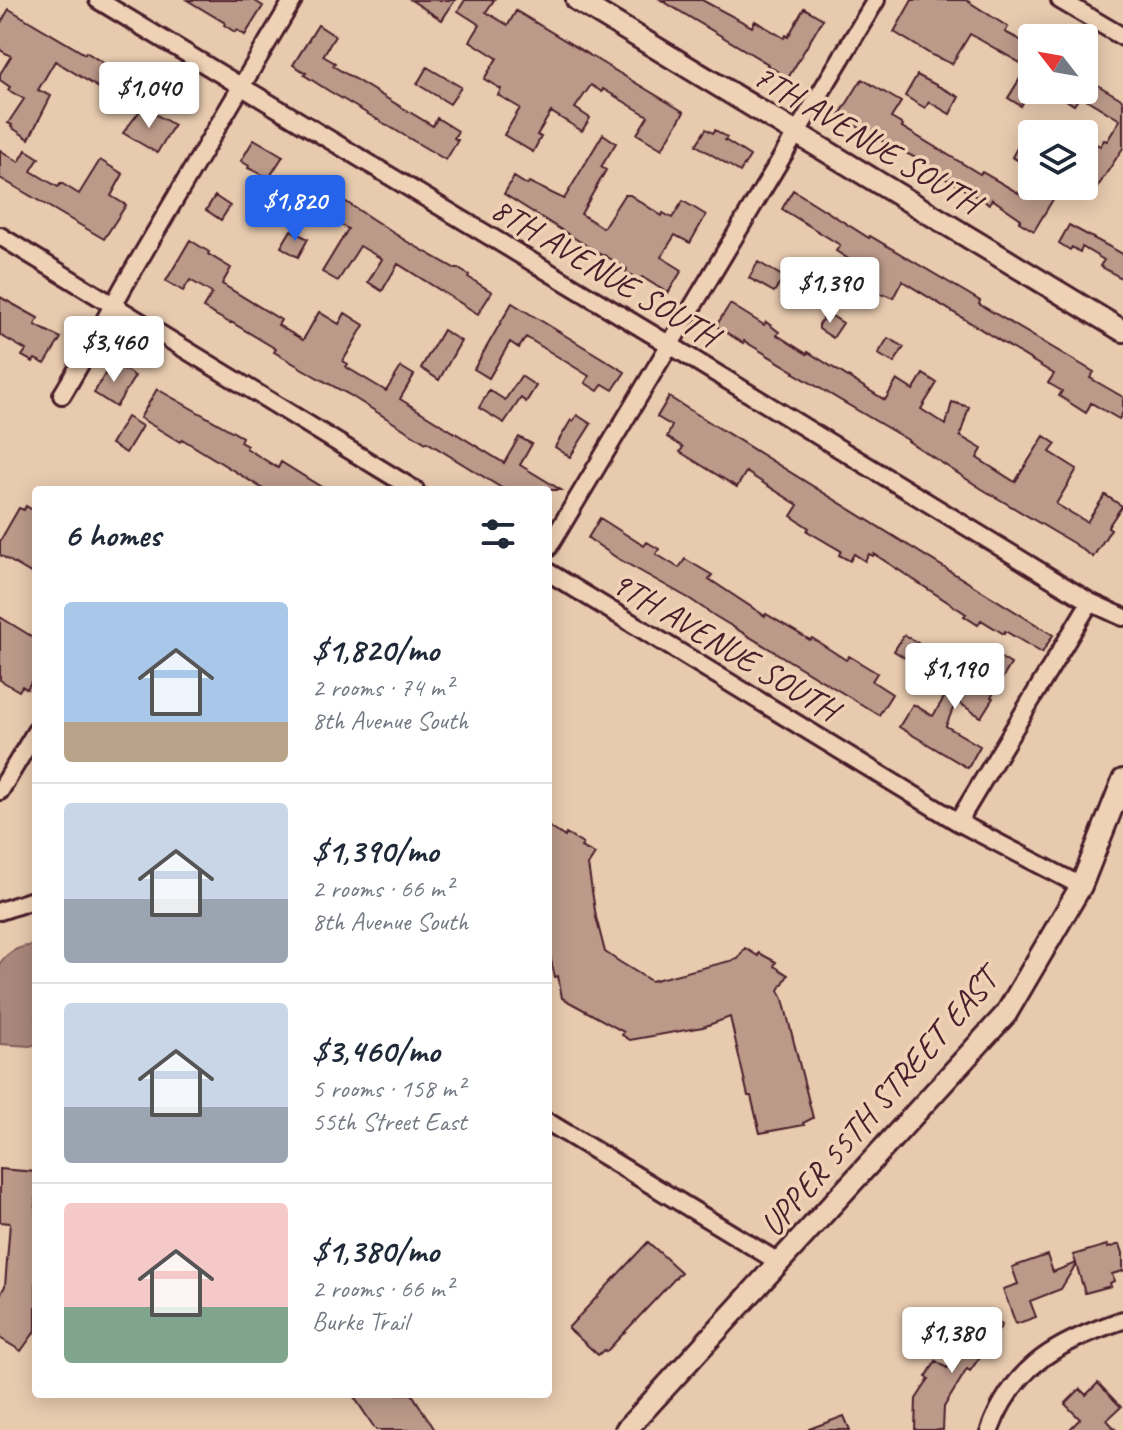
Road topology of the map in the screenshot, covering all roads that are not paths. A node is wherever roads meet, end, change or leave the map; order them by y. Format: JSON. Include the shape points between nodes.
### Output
{"nodes":[{"id":1,"x":98,"y":0,"type":"edge"},
{"id":2,"x":293,"y":0,"type":"edge"},
{"id":3,"x":577,"y":0,"type":"edge"},
{"id":4,"x":876,"y":0,"type":"edge"},
{"id":5,"x":1060,"y":0,"type":"edge"},
{"id":6,"x":1123,"y":37,"type":"edge"},
{"id":7,"x":241,"y":85,"type":"junction"},
{"id":8,"x":796,"y":132,"type":"junction"},
{"id":9,"x":0,"y":236,"type":"edge"},
{"id":10,"x":114,"y":304,"type":"junction"},
{"id":11,"x":1123,"y":331,"type":"edge"},
{"id":12,"x":670,"y":345,"type":"junction"},
{"id":13,"x":62,"y":395,"type":"dead end"},
{"id":14,"x":409,"y":486,"type":"edge"},
{"id":15,"x":552,"y":541,"type":"edge"},
{"id":16,"x":552,"y":574,"type":"edge"},
{"id":17,"x":1090,"y":602,"type":"junction"},
{"id":18,"x":1123,"y":617,"type":"edge"},
{"id":19,"x":32,"y":738,"type":"edge"},
{"id":20,"x":1123,"y":780,"type":"edge"},
{"id":21,"x":0,"y":791,"type":"edge"},
{"id":22,"x":958,"y":822,"type":"junction"},
{"id":23,"x":1081,"y":886,"type":"junction"},
{"id":24,"x":32,"y":900,"type":"edge"},
{"id":25,"x":0,"y":911,"type":"edge"},
{"id":26,"x":552,"y":1124,"type":"edge"},
{"id":27,"x":780,"y":1263,"type":"junction"},
{"id":28,"x":1123,"y":1320,"type":"edge"},
{"id":29,"x":995,"y":1428,"type":"edge"},
{"id":30,"x":626,"y":1430,"type":"edge"}],
"edges":[{"from":1,"to":7,"type":"street","name":"8TH AVENUE SOUTH"},
{"from":2,"to":7,"type":"street"},
{"from":3,"to":8,"type":"street","name":"7TH AVENUE SOUTH"},
{"from":4,"to":8,"type":"street"},
{"from":5,"to":6,"type":"street"},
{"from":7,"to":10,"type":"street"},
{"from":7,"to":12,"type":"street","name":"8TH AVENUE SOUTH"},
{"from":8,"to":11,"type":"street","name":"7TH AVENUE SOUTH"},
{"from":8,"to":12,"type":"street"},
{"from":9,"to":10,"type":"street"},
{"from":10,"to":13,"type":"street"},
{"from":10,"to":14,"type":"street"},
{"from":12,"to":15,"type":"street"},
{"from":12,"to":17,"type":"street","name":"8TH AVENUE SOUTH"},
{"from":16,"to":22,"type":"street","name":"9TH AVENUE SOUTH"},
{"from":17,"to":18,"type":"street","name":"8TH AVENUE SOUTH"},
{"from":17,"to":22,"type":"street"},
{"from":19,"to":21,"type":"street"},
{"from":20,"to":23,"type":"street","name":"UPPER 55TH STREET EAST"},
{"from":22,"to":23,"type":"street","name":"9TH AVENUE SOUTH"},
{"from":23,"to":27,"type":"street","name":"UPPER 55TH STREET EAST","via":[[1006,1014]]},
{"from":24,"to":25,"type":"street"},
{"from":26,"to":27,"type":"street"},
{"from":27,"to":30,"type":"street","name":"UPPER 55TH STREET EAST"},
{"from":28,"to":29,"type":"street","via":[[1068,1340],[1038,1360],[1009,1393]]}]}
